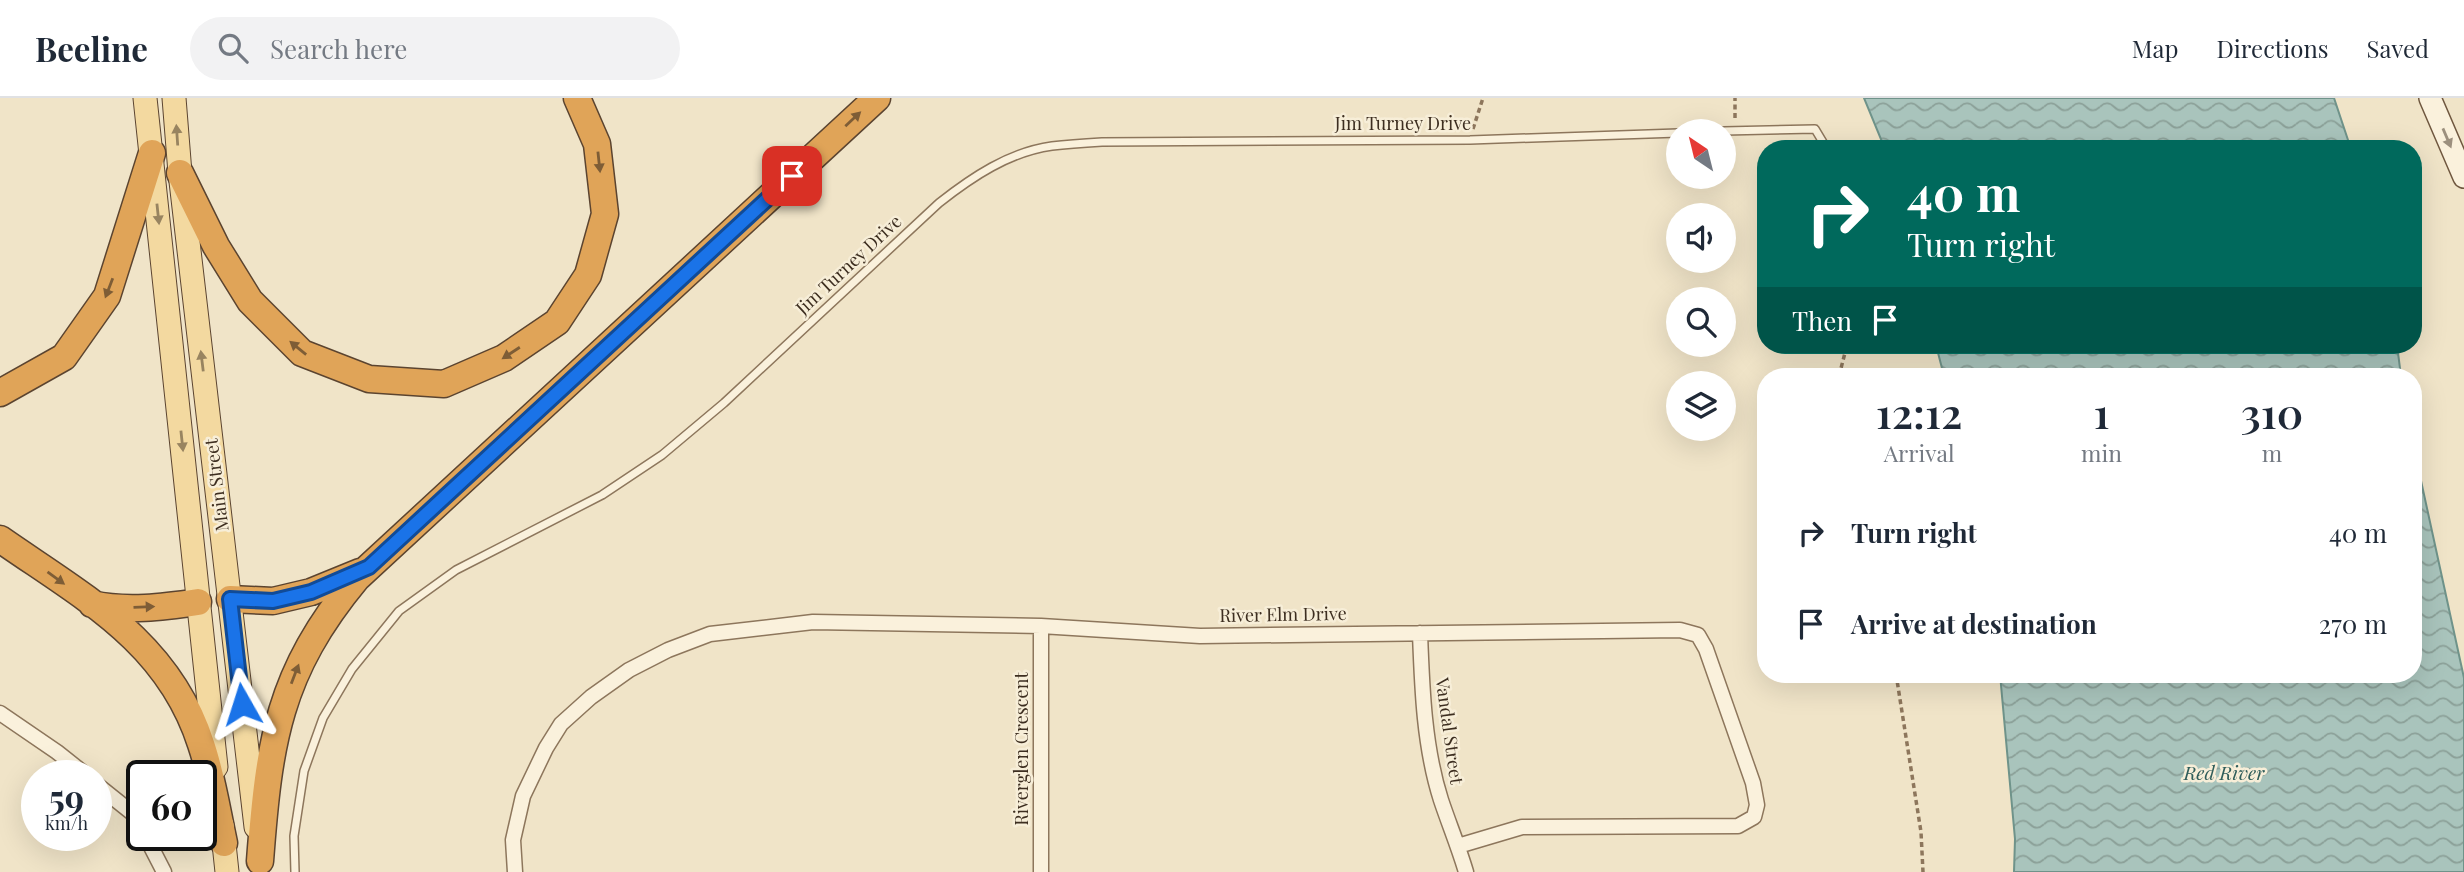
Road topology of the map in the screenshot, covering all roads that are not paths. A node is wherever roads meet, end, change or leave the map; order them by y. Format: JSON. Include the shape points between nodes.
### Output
{"nodes":[{"id":1,"x":145,"y":98,"type":"edge"},
{"id":2,"x":174,"y":98,"type":"edge"},
{"id":3,"x":577,"y":98,"type":"edge"},
{"id":4,"x":877,"y":98,"type":"edge"},
{"id":5,"x":2430,"y":98,"type":"edge"},
{"id":6,"x":1736,"y":131,"type":"edge"},
{"id":7,"x":1666,"y":133,"type":"edge"},
{"id":8,"x":1822,"y":140,"type":"edge"},
{"id":9,"x":152,"y":153,"type":"junction"},
{"id":10,"x":180,"y":173,"type":"junction"},
{"id":11,"x":2464,"y":177,"type":"edge"},
{"id":12,"x":0,"y":393,"type":"edge"},
{"id":13,"x":0,"y":539,"type":"edge"},
{"id":14,"x":369,"y":567,"type":"junction"},
{"id":15,"x":230,"y":599,"type":"junction"},
{"id":16,"x":198,"y":602,"type":"junction"},
{"id":17,"x":90,"y":603,"type":"junction"},
{"id":18,"x":1041,"y":626,"type":"junction"},
{"id":19,"x":1420,"y":633,"type":"junction"},
{"id":20,"x":0,"y":713,"type":"edge"},
{"id":21,"x":67,"y":760,"type":"edge"},
{"id":22,"x":112,"y":797,"type":"edge"},
{"id":23,"x":126,"y":808,"type":"edge"},
{"id":24,"x":224,"y":843,"type":"junction"},
{"id":25,"x":1458,"y":846,"type":"junction"},
{"id":26,"x":153,"y":851,"type":"edge"},
{"id":27,"x":261,"y":866,"type":"edge"},
{"id":28,"x":164,"y":872,"type":"edge"},
{"id":29,"x":227,"y":872,"type":"edge"},
{"id":30,"x":295,"y":872,"type":"edge"},
{"id":31,"x":515,"y":872,"type":"edge"},
{"id":32,"x":1041,"y":872,"type":"edge"},
{"id":33,"x":1466,"y":872,"type":"edge"}],
"edges":[{"from":1,"to":9,"type":"main road","name":"Main Street"},
{"from":10,"to":2,"type":"main road","name":"Main Street","one_way":true},
{"from":3,"to":10,"type":"highway","one_way":true,"via":[[597,144],[605,214],[588,275],[557,322],[505,358],[444,384],[369,379],[302,353],[250,301]]},
{"from":14,"to":4,"type":"highway","one_way":true},
{"from":5,"to":11,"type":"main road","one_way":true},
{"from":6,"to":8,"type":"lane","via":[[1815,129]]},
{"from":7,"to":30,"type":"lane","name":"Jim Turney Drive","via":[[1470,140],[1102,142],[1049,146],[1000,162],[968,180],[929,212],[662,455],[602,495],[456,570],[399,611],[352,669],[323,718],[304,771],[294,836]]},
{"from":9,"to":12,"type":"highway","one_way":true,"via":[[107,296],[64,357]]},
{"from":9,"to":16,"type":"main road","name":"Main Street","one_way":true},
{"from":15,"to":10,"type":"main road","name":"Main Street","one_way":true},
{"from":13,"to":17,"type":"highway","one_way":true},
{"from":14,"to":15,"type":"highway","via":[[311,592],[273,601]]},
{"from":27,"to":14,"type":"highway","one_way":true,"via":[[268,767],[280,714],[300,661],[324,620]]},
{"from":15,"to":27,"type":"main road","name":"Main Street"},
{"from":17,"to":16,"type":"highway","one_way":true,"via":[[111,608]]},
{"from":16,"to":24,"type":"main road","name":"Main Street"},
{"from":17,"to":24,"type":"highway","via":[[135,637],[183,698],[202,745]]},
{"from":18,"to":19,"type":"street","name":"River Elm Drive","via":[[1200,636]]},
{"from":18,"to":31,"type":"street","name":"River Elm Drive","via":[[813,622],[710,634],[668,650],[629,670],[561,724],[523,796],[513,840]]},
{"from":18,"to":32,"type":"street","name":"Riverglen Crescent"},
{"from":19,"to":25,"type":"street","name":"Vandal Street","via":[[1433,766]]},
{"from":19,"to":25,"type":"street","name":"River Elm Drive","via":[[1680,630],[1698,635],[1757,805],[1754,817],[1738,826],[1522,828]]},
{"from":20,"to":21,"type":"street"},
{"from":22,"to":23,"type":"street"},
{"from":24,"to":29,"type":"main road","name":"Main Street"},
{"from":25,"to":33,"type":"street","name":"Vandal Street"},
{"from":26,"to":28,"type":"street"}]}
